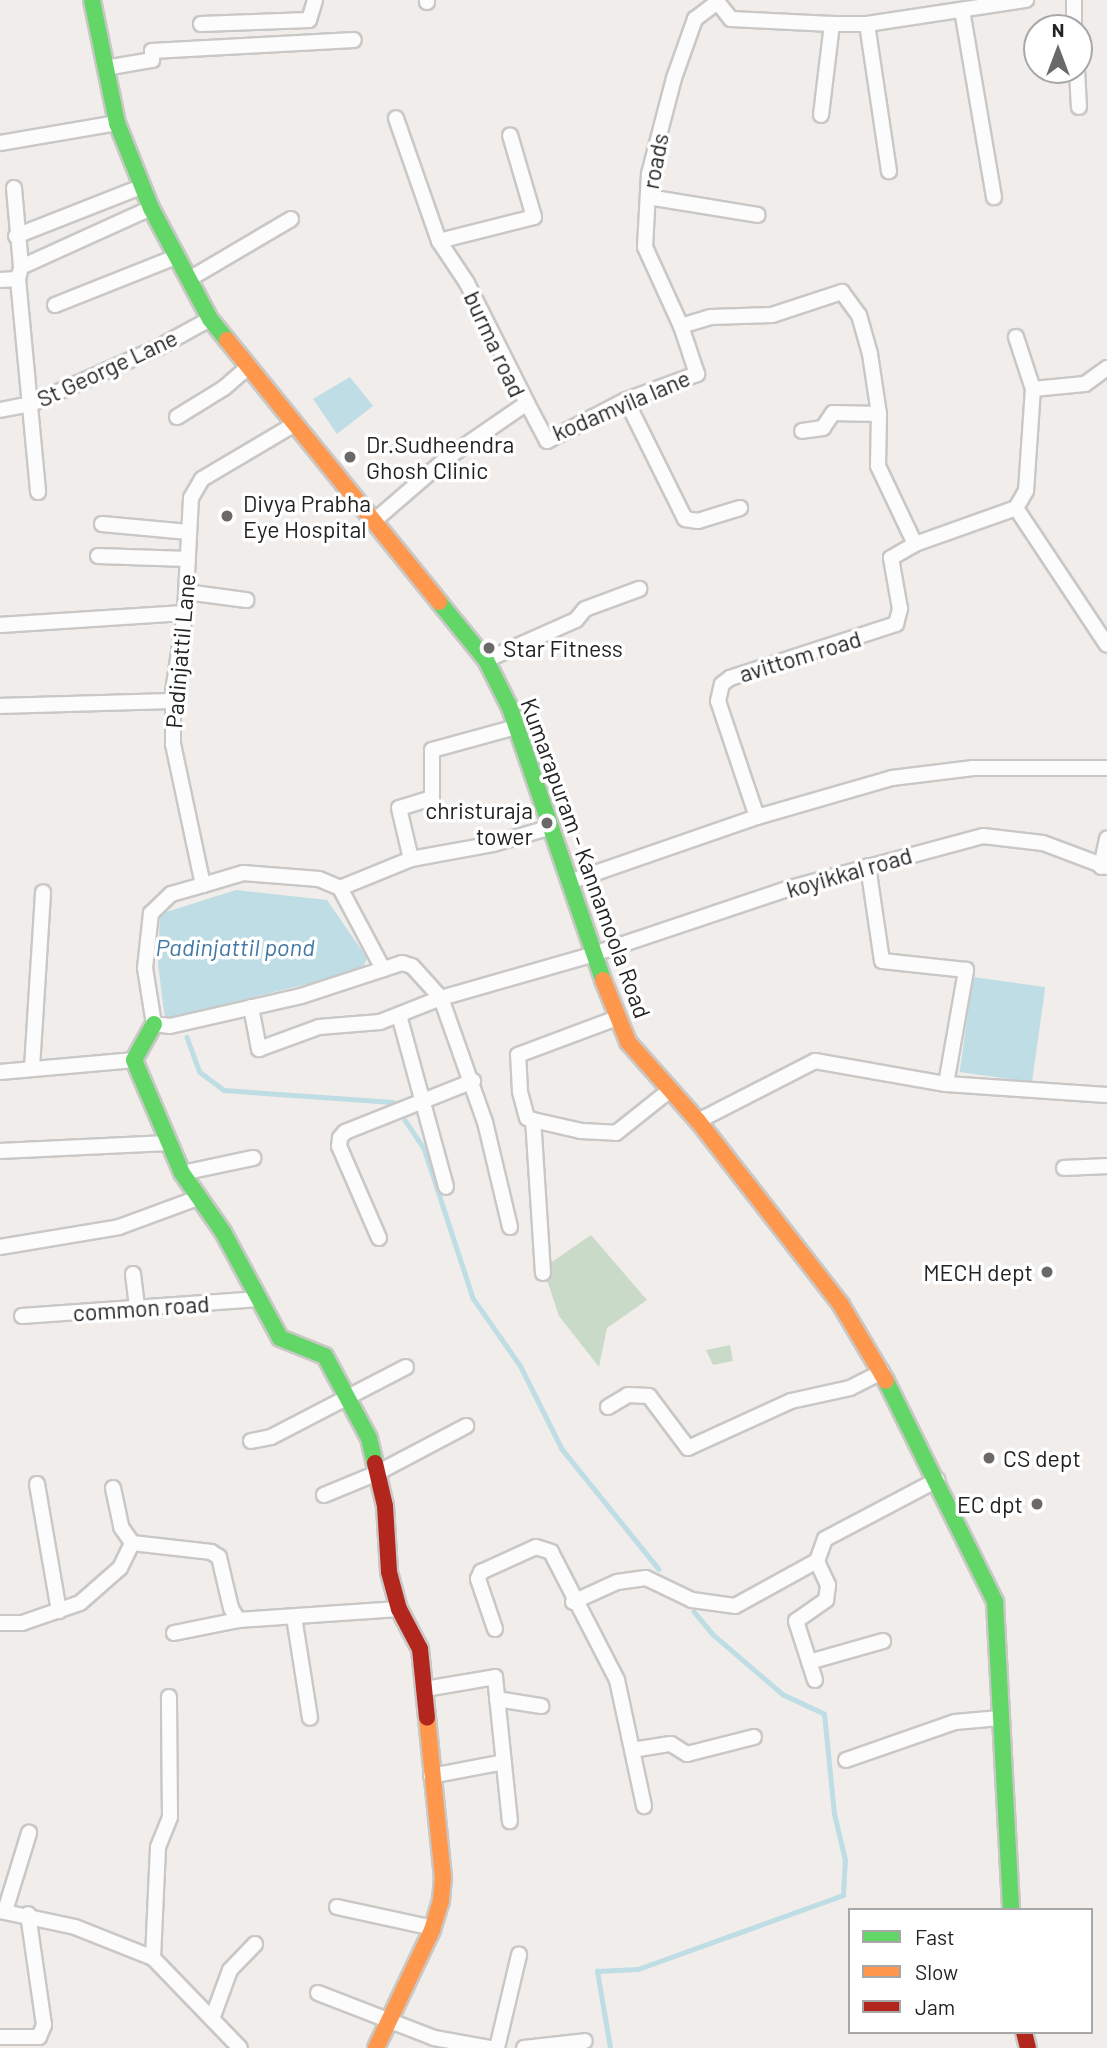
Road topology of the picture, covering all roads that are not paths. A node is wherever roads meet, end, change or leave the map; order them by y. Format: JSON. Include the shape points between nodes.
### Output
{"nodes":[{"id":1,"x":92,"y":0,"type":"edge"},
{"id":2,"x":315,"y":0,"type":"edge"},
{"id":3,"x":1026,"y":0,"type":"edge"},
{"id":4,"x":715,"y":2,"type":"edge"},
{"id":5,"x":1005,"y":2,"type":"edge"},
{"id":6,"x":962,"y":10,"type":"junction"},
{"id":7,"x":867,"y":23,"type":"junction"},
{"id":8,"x":201,"y":24,"type":"dead end"},
{"id":9,"x":832,"y":24,"type":"junction"},
{"id":10,"x":354,"y":40,"type":"dead end"},
{"id":11,"x":105,"y":68,"type":"junction"},
{"id":12,"x":1078,"y":84,"type":"edge"},
{"id":13,"x":1079,"y":107,"type":"dead end"},
{"id":14,"x":821,"y":115,"type":"dead end"},
{"id":15,"x":396,"y":118,"type":"dead end"},
{"id":16,"x":117,"y":123,"type":"junction"},
{"id":17,"x":510,"y":135,"type":"dead end"},
{"id":18,"x":0,"y":143,"type":"edge"},
{"id":19,"x":889,"y":171,"type":"dead end"},
{"id":20,"x":143,"y":186,"type":"junction"},
{"id":21,"x":14,"y":188,"type":"dead end"},
{"id":22,"x":648,"y":197,"type":"junction"},
{"id":23,"x":994,"y":197,"type":"dead end"},
{"id":24,"x":151,"y":208,"type":"junction"},
{"id":25,"x":758,"y":215,"type":"dead end"},
{"id":26,"x":291,"y":219,"type":"dead end"},
{"id":27,"x":16,"y":236,"type":"junction"},
{"id":28,"x":439,"y":241,"type":"junction"},
{"id":29,"x":178,"y":256,"type":"junction"},
{"id":30,"x":20,"y":273,"type":"junction"},
{"id":31,"x":191,"y":278,"type":"junction"},
{"id":32,"x":0,"y":280,"type":"edge"},
{"id":33,"x":55,"y":305,"type":"dead end"},
{"id":34,"x":210,"y":319,"type":"junction"},
{"id":35,"x":681,"y":326,"type":"junction"},
{"id":36,"x":1016,"y":337,"type":"dead end"},
{"id":37,"x":249,"y":366,"type":"junction"},
{"id":38,"x":1107,"y":369,"type":"edge"},
{"id":39,"x":1033,"y":389,"type":"junction"},
{"id":40,"x":626,"y":400,"type":"junction"},
{"id":41,"x":527,"y":402,"type":"junction"},
{"id":42,"x":30,"y":404,"type":"junction"},
{"id":43,"x":0,"y":410,"type":"edge"},
{"id":44,"x":879,"y":414,"type":"junction"},
{"id":45,"x":177,"y":417,"type":"dead end"},
{"id":46,"x":295,"y":424,"type":"junction"},
{"id":47,"x":802,"y":431,"type":"dead end"},
{"id":48,"x":38,"y":492,"type":"dead end"},
{"id":49,"x":740,"y":508,"type":"dead end"},
{"id":50,"x":1016,"y":509,"type":"junction"},
{"id":51,"x":374,"y":521,"type":"junction"},
{"id":52,"x":102,"y":524,"type":"dead end"},
{"id":53,"x":190,"y":532,"type":"junction"},
{"id":54,"x":915,"y":544,"type":"junction"},
{"id":55,"x":98,"y":555,"type":"dead end"},
{"id":56,"x":188,"y":559,"type":"junction"},
{"id":57,"x":639,"y":589,"type":"dead end"},
{"id":58,"x":186,"y":592,"type":"junction"},
{"id":59,"x":246,"y":600,"type":"dead end"},
{"id":60,"x":185,"y":614,"type":"junction"},
{"id":61,"x":0,"y":625,"type":"edge"},
{"id":62,"x":1107,"y":646,"type":"edge"},
{"id":63,"x":486,"y":660,"type":"junction"},
{"id":64,"x":173,"y":701,"type":"junction"},
{"id":65,"x":0,"y":706,"type":"edge"},
{"id":66,"x":516,"y":727,"type":"junction"},
{"id":67,"x":1107,"y":768,"type":"edge"},
{"id":68,"x":757,"y":817,"type":"junction"},
{"id":69,"x":551,"y":827,"type":"junction"},
{"id":70,"x":1107,"y":839,"type":"edge"},
{"id":71,"x":411,"y":859,"type":"junction"},
{"id":72,"x":868,"y":866,"type":"junction"},
{"id":73,"x":1104,"y":867,"type":"edge"},
{"id":74,"x":569,"y":882,"type":"junction"},
{"id":75,"x":203,"y":885,"type":"junction"},
{"id":76,"x":340,"y":888,"type":"junction"},
{"id":77,"x":43,"y":892,"type":"dead end"},
{"id":78,"x":594,"y":954,"type":"junction"},
{"id":79,"x":383,"y":969,"type":"junction"},
{"id":80,"x":441,"y":998,"type":"junction"},
{"id":81,"x":251,"y":1007,"type":"junction"},
{"id":82,"x":399,"y":1015,"type":"junction"},
{"id":83,"x":617,"y":1018,"type":"junction"},
{"id":84,"x":155,"y":1024,"type":"junction"},
{"id":85,"x":134,"y":1060,"type":"junction"},
{"id":86,"x":32,"y":1068,"type":"junction"},
{"id":87,"x":0,"y":1072,"type":"edge"},
{"id":88,"x":472,"y":1081,"type":"junction"},
{"id":89,"x":946,"y":1084,"type":"junction"},
{"id":90,"x":670,"y":1090,"type":"junction"},
{"id":91,"x":1107,"y":1096,"type":"edge"},
{"id":92,"x":423,"y":1101,"type":"junction"},
{"id":93,"x":533,"y":1120,"type":"junction"},
{"id":94,"x":698,"y":1121,"type":"junction"},
{"id":95,"x":168,"y":1143,"type":"junction"},
{"id":96,"x":0,"y":1151,"type":"edge"},
{"id":97,"x":253,"y":1158,"type":"dead end"},
{"id":98,"x":1107,"y":1166,"type":"edge"},
{"id":99,"x":1064,"y":1168,"type":"dead end"},
{"id":100,"x":182,"y":1174,"type":"junction"},
{"id":101,"x":446,"y":1187,"type":"dead end"},
{"id":102,"x":198,"y":1198,"type":"junction"},
{"id":103,"x":510,"y":1227,"type":"dead end"},
{"id":104,"x":379,"y":1238,"type":"dead end"},
{"id":105,"x":0,"y":1247,"type":"edge"},
{"id":106,"x":543,"y":1273,"type":"dead end"},
{"id":107,"x":133,"y":1274,"type":"dead end"},
{"id":108,"x":260,"y":1299,"type":"junction"},
{"id":109,"x":137,"y":1308,"type":"junction"},
{"id":110,"x":22,"y":1316,"type":"dead end"},
{"id":111,"x":406,"y":1367,"type":"dead end"},
{"id":112,"x":882,"y":1372,"type":"junction"},
{"id":113,"x":348,"y":1398,"type":"junction"},
{"id":114,"x":608,"y":1407,"type":"dead end"},
{"id":115,"x":466,"y":1426,"type":"dead end"},
{"id":116,"x":251,"y":1441,"type":"dead end"},
{"id":117,"x":377,"y":1473,"type":"junction"},
{"id":118,"x":937,"y":1480,"type":"junction"},
{"id":119,"x":37,"y":1484,"type":"dead end"},
{"id":120,"x":113,"y":1488,"type":"dead end"},
{"id":121,"x":324,"y":1494,"type":"dead end"},
{"id":122,"x":132,"y":1543,"type":"junction"},
{"id":123,"x":817,"y":1561,"type":"junction"},
{"id":124,"x":573,"y":1602,"type":"junction"},
{"id":125,"x":398,"y":1609,"type":"junction"},
{"id":126,"x":59,"y":1611,"type":"junction"},
{"id":127,"x":294,"y":1617,"type":"junction"},
{"id":128,"x":239,"y":1620,"type":"junction"},
{"id":129,"x":0,"y":1623,"type":"edge"},
{"id":130,"x":495,"y":1629,"type":"dead end"},
{"id":131,"x":174,"y":1633,"type":"dead end"},
{"id":132,"x":883,"y":1641,"type":"dead end"},
{"id":133,"x":809,"y":1662,"type":"junction"},
{"id":134,"x":815,"y":1679,"type":"dead end"},
{"id":135,"x":425,"y":1689,"type":"junction"},
{"id":136,"x":169,"y":1697,"type":"dead end"},
{"id":137,"x":497,"y":1699,"type":"junction"},
{"id":138,"x":541,"y":1706,"type":"dead end"},
{"id":139,"x":310,"y":1718,"type":"dead end"},
{"id":140,"x":1000,"y":1718,"type":"junction"},
{"id":141,"x":754,"y":1737,"type":"dead end"},
{"id":142,"x":632,"y":1750,"type":"junction"},
{"id":143,"x":846,"y":1760,"type":"dead end"},
{"id":144,"x":504,"y":1762,"type":"junction"},
{"id":145,"x":431,"y":1776,"type":"junction"},
{"id":146,"x":644,"y":1806,"type":"dead end"},
{"id":147,"x":510,"y":1821,"type":"dead end"},
{"id":148,"x":29,"y":1833,"type":"dead end"},
{"id":149,"x":337,"y":1907,"type":"dead end"},
{"id":150,"x":1011,"y":1908,"type":"edge"},
{"id":151,"x":2,"y":1911,"type":"edge"},
{"id":152,"x":28,"y":1914,"type":"junction"},
{"id":153,"x":433,"y":1928,"type":"junction"},
{"id":154,"x":254,"y":1944,"type":"dead end"},
{"id":155,"x":519,"y":1955,"type":"dead end"},
{"id":156,"x":153,"y":1958,"type":"junction"},
{"id":157,"x":318,"y":1993,"type":"dead end"},
{"id":158,"x":212,"y":2019,"type":"junction"},
{"id":159,"x":391,"y":2021,"type":"junction"},
{"id":160,"x":0,"y":2037,"type":"edge"},
{"id":161,"x":585,"y":2041,"type":"dead end"},
{"id":162,"x":240,"y":2048,"type":"edge"},
{"id":163,"x":376,"y":2048,"type":"edge"},
{"id":164,"x":491,"y":2048,"type":"edge"},
{"id":165,"x":497,"y":2048,"type":"edge"},
{"id":166,"x":524,"y":2048,"type":"edge"}],
"edges":[{"from":1,"to":11,"type":"main road","name":"Kumarapuram - Kannamoola Road"},
{"from":2,"to":8,"type":"street","via":[[309,20]]},
{"from":3,"to":5,"type":"street"},
{"from":4,"to":9,"type":"street","via":[[731,19]]},
{"from":4,"to":22,"type":"street","name":"roads","via":[[695,19],[674,78],[649,174]]},
{"from":5,"to":6,"type":"street"},
{"from":6,"to":7,"type":"street"},
{"from":6,"to":23,"type":"street"},
{"from":7,"to":9,"type":"street"},
{"from":7,"to":19,"type":"street"},
{"from":9,"to":14,"type":"street"},
{"from":10,"to":11,"type":"street","via":[[152,51],[152,60]]},
{"from":11,"to":16,"type":"main road","name":"Kumarapuram - Kannamoola Road"},
{"from":12,"to":13,"type":"street"},
{"from":15,"to":28,"type":"street","name":"burma road"},
{"from":16,"to":18,"type":"street"},
{"from":16,"to":20,"type":"main road","name":"Kumarapuram - Kannamoola Road"},
{"from":17,"to":28,"type":"street","via":[[534,217]]},
{"from":20,"to":24,"type":"main road","name":"Kumarapuram - Kannamoola Road"},
{"from":20,"to":27,"type":"street"},
{"from":21,"to":27,"type":"street"},
{"from":22,"to":25,"type":"street"},
{"from":22,"to":35,"type":"street","name":"roads","via":[[645,247]]},
{"from":24,"to":29,"type":"main road","name":"Kumarapuram - Kannamoola Road"},
{"from":24,"to":30,"type":"street"},
{"from":26,"to":31,"type":"street"},
{"from":27,"to":30,"type":"street"},
{"from":28,"to":41,"type":"street","name":"burma road","via":[[472,294]]},
{"from":29,"to":31,"type":"main road","name":"Kumarapuram - Kannamoola Road"},
{"from":29,"to":33,"type":"street"},
{"from":30,"to":32,"type":"street"},
{"from":30,"to":42,"type":"street"},
{"from":31,"to":34,"type":"main road","name":"Kumarapuram - Kannamoola Road"},
{"from":34,"to":37,"type":"main road","name":"Kumarapuram - Kannamoola Road"},
{"from":34,"to":42,"type":"street","name":"St George Lane","via":[[159,347]]},
{"from":35,"to":40,"type":"street","name":"kodamvila lane","via":[[697,374]]},
{"from":35,"to":44,"type":"street","via":[[711,317],[772,315],[842,292],[859,315]]},
{"from":36,"to":39,"type":"street"},
{"from":37,"to":45,"type":"street","via":[[225,388]]},
{"from":37,"to":46,"type":"main road","name":"Kumarapuram - Kannamoola Road"},
{"from":38,"to":39,"type":"street","via":[[1085,384]]},
{"from":39,"to":50,"type":"street","via":[[1026,491]]},
{"from":40,"to":41,"type":"street","name":"kodamvila lane","via":[[547,441]]},
{"from":40,"to":49,"type":"street","via":[[685,519],[698,521]]},
{"from":41,"to":51,"type":"street","name":"burma road","via":[[447,458]]},
{"from":42,"to":43,"type":"street","name":"St George Lane"},
{"from":42,"to":48,"type":"street"},
{"from":44,"to":47,"type":"street","via":[[833,413],[823,428]]},
{"from":44,"to":54,"type":"street","via":[[878,466]]},
{"from":46,"to":51,"type":"main road","name":"Kumarapuram - Kannamoola Road"},
{"from":46,"to":53,"type":"street","name":"Padinjattil Lane","via":[[202,479],[191,498]]},
{"from":50,"to":54,"type":"street"},
{"from":50,"to":62,"type":"street"},
{"from":51,"to":63,"type":"main road","name":"Kumarapuram - Kannamoola Road"},
{"from":52,"to":53,"type":"street"},
{"from":53,"to":56,"type":"street","name":"Padinjattil Lane"},
{"from":54,"to":68,"type":"street","name":"avittom road","via":[[891,558],[900,609],[896,624],[722,684],[718,701]]},
{"from":55,"to":56,"type":"street"},
{"from":56,"to":58,"type":"street","name":"Padinjattil Lane"},
{"from":57,"to":63,"type":"street","via":[[585,609],[576,620]]},
{"from":58,"to":59,"type":"street"},
{"from":58,"to":60,"type":"street","name":"Padinjattil Lane"},
{"from":60,"to":61,"type":"street"},
{"from":60,"to":64,"type":"street","name":"Padinjattil Lane"},
{"from":63,"to":66,"type":"main road","name":"Kumarapuram - Kannamoola Road"},
{"from":64,"to":65,"type":"street"},
{"from":64,"to":75,"type":"street","name":"Padinjattil Lane","via":[[173,744]]},
{"from":66,"to":69,"type":"main road","name":"Kumarapuram - Kannamoola Road"},
{"from":66,"to":71,"type":"street","via":[[432,750],[432,798],[398,808]]},
{"from":67,"to":68,"type":"street","via":[[973,768],[892,778]]},
{"from":68,"to":74,"type":"street"},
{"from":69,"to":71,"type":"street","via":[[494,844]]},
{"from":69,"to":74,"type":"main road","name":"Kumarapuram - Kannamoola Road"},
{"from":70,"to":73,"type":"street"},
{"from":71,"to":76,"type":"street"},
{"from":72,"to":73,"type":"street","name":"koyikkal road","via":[[982,836],[1043,844]]},
{"from":72,"to":78,"type":"street","name":"koyikkal road"},
{"from":72,"to":89,"type":"street","via":[[882,961],[966,970]]},
{"from":74,"to":78,"type":"main road","name":"Kumarapuram - Kannamoola Road"},
{"from":75,"to":76,"type":"street","via":[[243,873],[319,879]]},
{"from":75,"to":84,"type":"street","via":[[171,894],[151,913],[145,968]]},
{"from":76,"to":79,"type":"street"},
{"from":77,"to":86,"type":"street"},
{"from":78,"to":80,"type":"street","name":"koyikkal road"},
{"from":78,"to":83,"type":"main road","name":"Kumarapuram - Kannamoola Road"},
{"from":79,"to":80,"type":"street","via":[[402,963],[412,966]]},
{"from":79,"to":81,"type":"street"},
{"from":80,"to":82,"type":"street","name":"koyikkal road"},
{"from":80,"to":88,"type":"street"},
{"from":81,"to":82,"type":"street","name":"koyikkal road","via":[[259,1049],[318,1027],[380,1022]]},
{"from":81,"to":84,"type":"street","via":[[170,1026]]},
{"from":82,"to":92,"type":"street"},
{"from":83,"to":90,"type":"main road","name":"Kumarapuram - Kannamoola Road","via":[[628,1042]]},
{"from":83,"to":93,"type":"street","via":[[518,1055],[520,1091],[527,1118]]},
{"from":84,"to":85,"type":"main road"},
{"from":85,"to":86,"type":"street"},
{"from":85,"to":95,"type":"main road"},
{"from":86,"to":87,"type":"street"},
{"from":88,"to":92,"type":"street"},
{"from":88,"to":103,"type":"street"},
{"from":89,"to":91,"type":"street"},
{"from":89,"to":94,"type":"street","via":[[815,1061]]},
{"from":90,"to":93,"type":"street","via":[[616,1132],[581,1131]]},
{"from":90,"to":94,"type":"main road","name":"Kumarapuram - Kannamoola Road"},
{"from":92,"to":101,"type":"street"},
{"from":92,"to":104,"type":"street","via":[[340,1138],[339,1146]]},
{"from":93,"to":106,"type":"street"},
{"from":94,"to":112,"type":"main road","name":"Kumarapuram - Kannamoola Road","via":[[841,1305]]},
{"from":95,"to":96,"type":"street"},
{"from":95,"to":100,"type":"main road"},
{"from":97,"to":100,"type":"street"},
{"from":98,"to":99,"type":"street"},
{"from":100,"to":102,"type":"main road"},
{"from":102,"to":105,"type":"street","via":[[119,1227]]},
{"from":102,"to":108,"type":"main road","via":[[223,1232]]},
{"from":107,"to":109,"type":"street"},
{"from":108,"to":109,"type":"street","name":"common road"},
{"from":108,"to":113,"type":"main road","via":[[280,1338],[325,1356]]},
{"from":109,"to":110,"type":"street","name":"common road"},
{"from":111,"to":113,"type":"street"},
{"from":112,"to":114,"type":"street","via":[[850,1388],[791,1401],[688,1448],[649,1396],[628,1395]]},
{"from":112,"to":118,"type":"main road","name":"Kumarapuram - Kannamoola Road"},
{"from":113,"to":116,"type":"street","via":[[271,1437]]},
{"from":113,"to":117,"type":"main road","via":[[369,1438]]},
{"from":115,"to":117,"type":"street"},
{"from":117,"to":121,"type":"street"},
{"from":117,"to":125,"type":"main road"},
{"from":118,"to":123,"type":"street","via":[[825,1539]]},
{"from":118,"to":140,"type":"main road","name":"Kumarapuram - Kannamoola Road","via":[[995,1602]]},
{"from":119,"to":126,"type":"street"},
{"from":120,"to":122,"type":"street","via":[[121,1527]]},
{"from":122,"to":126,"type":"street","via":[[120,1568],[80,1603]]},
{"from":122,"to":128,"type":"street","via":[[211,1552],[219,1557],[231,1608]]},
{"from":123,"to":124,"type":"street","via":[[735,1606],[692,1601],[646,1578],[617,1582]]},
{"from":123,"to":133,"type":"street","via":[[828,1585],[826,1601],[796,1621]]},
{"from":124,"to":130,"type":"street","via":[[551,1552],[536,1547],[481,1572],[478,1579]]},
{"from":124,"to":142,"type":"street","via":[[617,1680]]},
{"from":125,"to":127,"type":"street"},
{"from":125,"to":135,"type":"main road","via":[[420,1649]]},
{"from":126,"to":129,"type":"street","via":[[22,1623]]},
{"from":127,"to":128,"type":"street"},
{"from":127,"to":139,"type":"street"},
{"from":128,"to":131,"type":"street"},
{"from":132,"to":133,"type":"street"},
{"from":133,"to":134,"type":"street"},
{"from":135,"to":137,"type":"street","via":[[495,1677]]},
{"from":135,"to":145,"type":"main road"},
{"from":136,"to":156,"type":"street","via":[[170,1817],[158,1847]]},
{"from":137,"to":138,"type":"street"},
{"from":137,"to":144,"type":"street"},
{"from":140,"to":143,"type":"street","via":[[955,1722]]},
{"from":140,"to":150,"type":"main road","name":"Kumarapuram - Kannamoola Road"},
{"from":141,"to":142,"type":"street","via":[[687,1754],[671,1744]]},
{"from":142,"to":146,"type":"street"},
{"from":144,"to":145,"type":"street"},
{"from":144,"to":147,"type":"street"},
{"from":145,"to":153,"type":"main road","via":[[443,1878]]},
{"from":148,"to":151,"type":"street"},
{"from":149,"to":153,"type":"street"},
{"from":151,"to":152,"type":"street"},
{"from":152,"to":156,"type":"street"},
{"from":152,"to":160,"type":"street","via":[[44,2025],[39,2037]]},
{"from":153,"to":159,"type":"main road"},
{"from":154,"to":158,"type":"street","via":[[230,1970]]},
{"from":155,"to":165,"type":"street"},
{"from":156,"to":158,"type":"street"},
{"from":157,"to":159,"type":"street"},
{"from":158,"to":162,"type":"street"},
{"from":159,"to":163,"type":"main road"},
{"from":159,"to":164,"type":"street","via":[[434,2038]]},
{"from":161,"to":166,"type":"street"}]}
